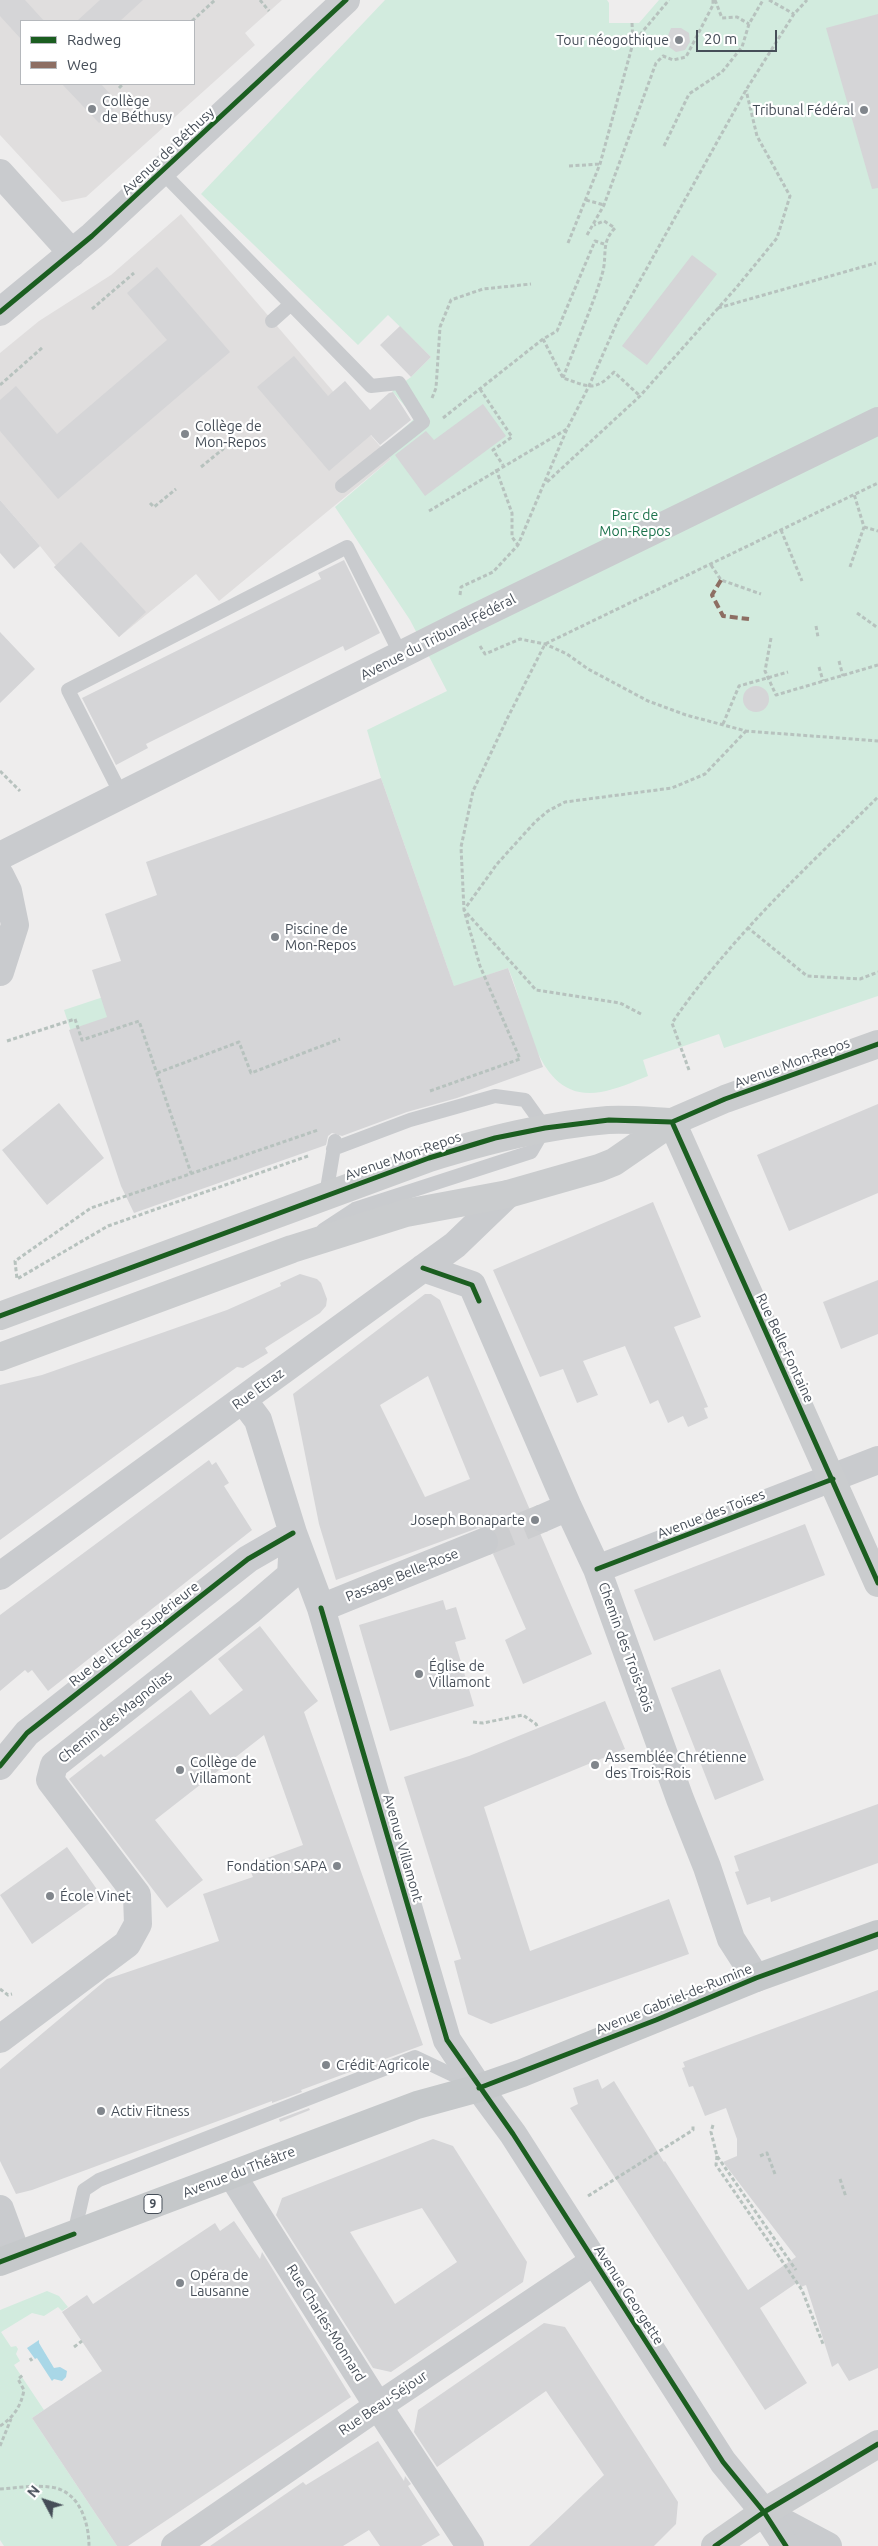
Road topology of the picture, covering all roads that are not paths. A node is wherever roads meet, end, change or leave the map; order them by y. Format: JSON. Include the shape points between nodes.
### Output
{"nodes":[{"id":1,"x":346,"y":0,"type":"edge"},
{"id":2,"x":162,"y":172,"type":"junction"},
{"id":3,"x":0,"y":173,"type":"edge"},
{"id":4,"x":72,"y":253,"type":"junction"},
{"id":5,"x":290,"y":304,"type":"junction"},
{"id":6,"x":0,"y":312,"type":"edge"},
{"id":7,"x":272,"y":321,"type":"dead end"},
{"id":8,"x":878,"y":421,"type":"edge"},
{"id":9,"x":342,"y":486,"type":"dead end"},
{"id":10,"x":400,"y":655,"type":"junction"},
{"id":11,"x":122,"y":796,"type":"junction"},
{"id":12,"x":0,"y":856,"type":"edge"},
{"id":13,"x":0,"y":875,"type":"edge"},
{"id":14,"x":0,"y":972,"type":"edge"},
{"id":15,"x":878,"y":1044,"type":"edge"},
{"id":16,"x":672,"y":1122,"type":"junction"},
{"id":17,"x":545,"y":1128,"type":"junction"},
{"id":18,"x":326,"y":1194,"type":"junction"},
{"id":19,"x":508,"y":1194,"type":"junction"},
{"id":20,"x":292,"y":1249,"type":"junction"},
{"id":21,"x":423,"y":1268,"type":"junction"},
{"id":22,"x":0,"y":1316,"type":"edge"},
{"id":23,"x":0,"y":1356,"type":"edge"},
{"id":24,"x":244,"y":1400,"type":"junction"},
{"id":25,"x":878,"y":1460,"type":"edge"},
{"id":26,"x":833,"y":1478,"type":"junction"},
{"id":27,"x":568,"y":1507,"type":"junction"},
{"id":28,"x":543,"y":1518,"type":"tunnel mouth"},
{"id":29,"x":294,"y":1533,"type":"junction"},
{"id":30,"x":484,"y":1542,"type":"tunnel mouth"},
{"id":31,"x":598,"y":1569,"type":"junction"},
{"id":32,"x":0,"y":1576,"type":"edge"},
{"id":33,"x":878,"y":1583,"type":"edge"},
{"id":34,"x":321,"y":1608,"type":"junction"},
{"id":35,"x":0,"y":1766,"type":"edge"},
{"id":36,"x":878,"y":1934,"type":"edge"},
{"id":37,"x":756,"y":1978,"type":"junction"},
{"id":38,"x":0,"y":2039,"type":"edge"},
{"id":39,"x":479,"y":2088,"type":"junction"},
{"id":40,"x":232,"y":2175,"type":"junction"},
{"id":41,"x":0,"y":2209,"type":"edge"},
{"id":42,"x":74,"y":2234,"type":"junction"},
{"id":43,"x":9,"y":2258,"type":"edge"},
{"id":44,"x":593,"y":2262,"type":"junction"},
{"id":45,"x":378,"y":2406,"type":"junction"},
{"id":46,"x":878,"y":2444,"type":"edge"},
{"id":47,"x":764,"y":2512,"type":"junction"},
{"id":48,"x":175,"y":2546,"type":"edge"},
{"id":49,"x":470,"y":2546,"type":"edge"},
{"id":50,"x":715,"y":2546,"type":"edge"},
{"id":51,"x":786,"y":2546,"type":"edge"},
{"id":52,"x":828,"y":2546,"type":"edge"}],
"edges":[{"from":1,"to":2,"type":"street","name":"Avenue de Béthusy"},
{"from":2,"to":4,"type":"street","name":"Avenue de Béthusy"},
{"from":2,"to":5,"type":"lane"},
{"from":3,"to":4,"type":"street"},
{"from":4,"to":6,"type":"street","name":"Avenue de Béthusy"},
{"from":5,"to":7,"type":"lane"},
{"from":5,"to":9,"type":"lane","via":[[371,386],[399,383],[423,422]]},
{"from":8,"to":10,"type":"street","name":"Avenue du Tribunal-Fédéral"},
{"from":10,"to":11,"type":"street","name":"Avenue du Tribunal-Fédéral"},
{"from":10,"to":11,"type":"lane","via":[[347,547],[68,690]]},
{"from":11,"to":12,"type":"street","name":"Avenue du Tribunal-Fédéral"},
{"from":13,"to":14,"type":"street","via":[[8,891],[15,925]]},
{"from":15,"to":16,"type":"main road","name":"Avenue Mon-Repos","via":[[732,1096]]},
{"from":16,"to":17,"type":"main road","name":"Avenue Mon-Repos","via":[[609,1120]]},
{"from":16,"to":19,"type":"main road","name":"Avenue Mon-Repos","via":[[614,1162],[573,1177]]},
{"from":16,"to":26,"type":"main road","name":"Rue Belle-Fontaine"},
{"from":17,"to":18,"type":"main road","name":"Avenue Mon-Repos","via":[[495,1138]]},
{"from":17,"to":18,"type":"lane","via":[[525,1100],[495,1096],[410,1120],[334,1145]]},
{"from":17,"to":20,"type":"lane","via":[[530,1152],[355,1209]]},
{"from":18,"to":22,"type":"main road","name":"Avenue Mon-Repos","via":[[237,1230]]},
{"from":19,"to":20,"type":"main road","name":"Avenue Mon-Repos","via":[[406,1213]]},
{"from":19,"to":21,"type":"street","name":"Rue Etraz","via":[[454,1245]]},
{"from":20,"to":23,"type":"main road","name":"Avenue Mon-Repos"},
{"from":21,"to":24,"type":"street","name":"Rue Etraz"},
{"from":21,"to":27,"type":"street","name":"Chemin des Trois-Rois","via":[[472,1285]]},
{"from":24,"to":29,"type":"street","name":"Avenue Villamont","via":[[258,1420]]},
{"from":24,"to":32,"type":"street","name":"Rue Etraz"},
{"from":25,"to":26,"type":"street","name":"Avenue des Toises"},
{"from":26,"to":31,"type":"street","name":"Avenue des Toises"},
{"from":26,"to":33,"type":"main road","name":"Rue Belle-Fontaine"},
{"from":27,"to":28,"type":"street"},
{"from":27,"to":31,"type":"street","name":"Chemin des Trois-Rois"},
{"from":29,"to":34,"type":"street","name":"Avenue Villamont"},
{"from":29,"to":35,"type":"street","name":"Rue de l'Ecole-Supérieure","via":[[248,1559],[27,1733]]},
{"from":29,"to":38,"type":"street","name":"Chemin des Magnolias","via":[[291,1576],[54,1765],[50,1780],[137,1895],[138,1924],[127,1944]]},
{"from":30,"to":34,"type":"street","name":"Passage Belle-Rose"},
{"from":31,"to":37,"type":"street","name":"Chemin des Trois-Rois","via":[[731,1938]]},
{"from":34,"to":39,"type":"street","name":"Avenue Villamont","via":[[447,2040]]},
{"from":36,"to":37,"type":"main road","name":"Avenue Gabriel-de-Rumine","number":"9"},
{"from":37,"to":39,"type":"main road","name":"Avenue Gabriel-de-Rumine","number":"9"},
{"from":39,"to":40,"type":"main road","name":"Avenue du Théâtre","number":"9","via":[[417,2105]]},
{"from":39,"to":42,"type":"lane","via":[[415,2057],[99,2180],[84,2190]]},
{"from":39,"to":44,"type":"street","name":"Avenue Georgette","via":[[513,2134]]},
{"from":40,"to":42,"type":"main road","name":"Avenue du Théâtre","number":"9"},
{"from":40,"to":45,"type":"street","name":"Rue Charles-Monnard"},
{"from":41,"to":43,"type":"street"},
{"from":42,"to":43,"type":"main road","name":"Avenue du Théâtre","number":"9"},
{"from":44,"to":45,"type":"street","name":"Rue Beau-Séjour"},
{"from":44,"to":47,"type":"street","name":"Avenue Georgette","via":[[723,2462]]},
{"from":45,"to":48,"type":"street","name":"Rue Beau-Séjour"},
{"from":45,"to":49,"type":"street","name":"Rue Charles-Monnard"},
{"from":46,"to":47,"type":"main road"},
{"from":47,"to":50,"type":"main road"},
{"from":47,"to":51,"type":"street","name":"Avenue Georgette"},
{"from":47,"to":52,"type":"street"}]}
